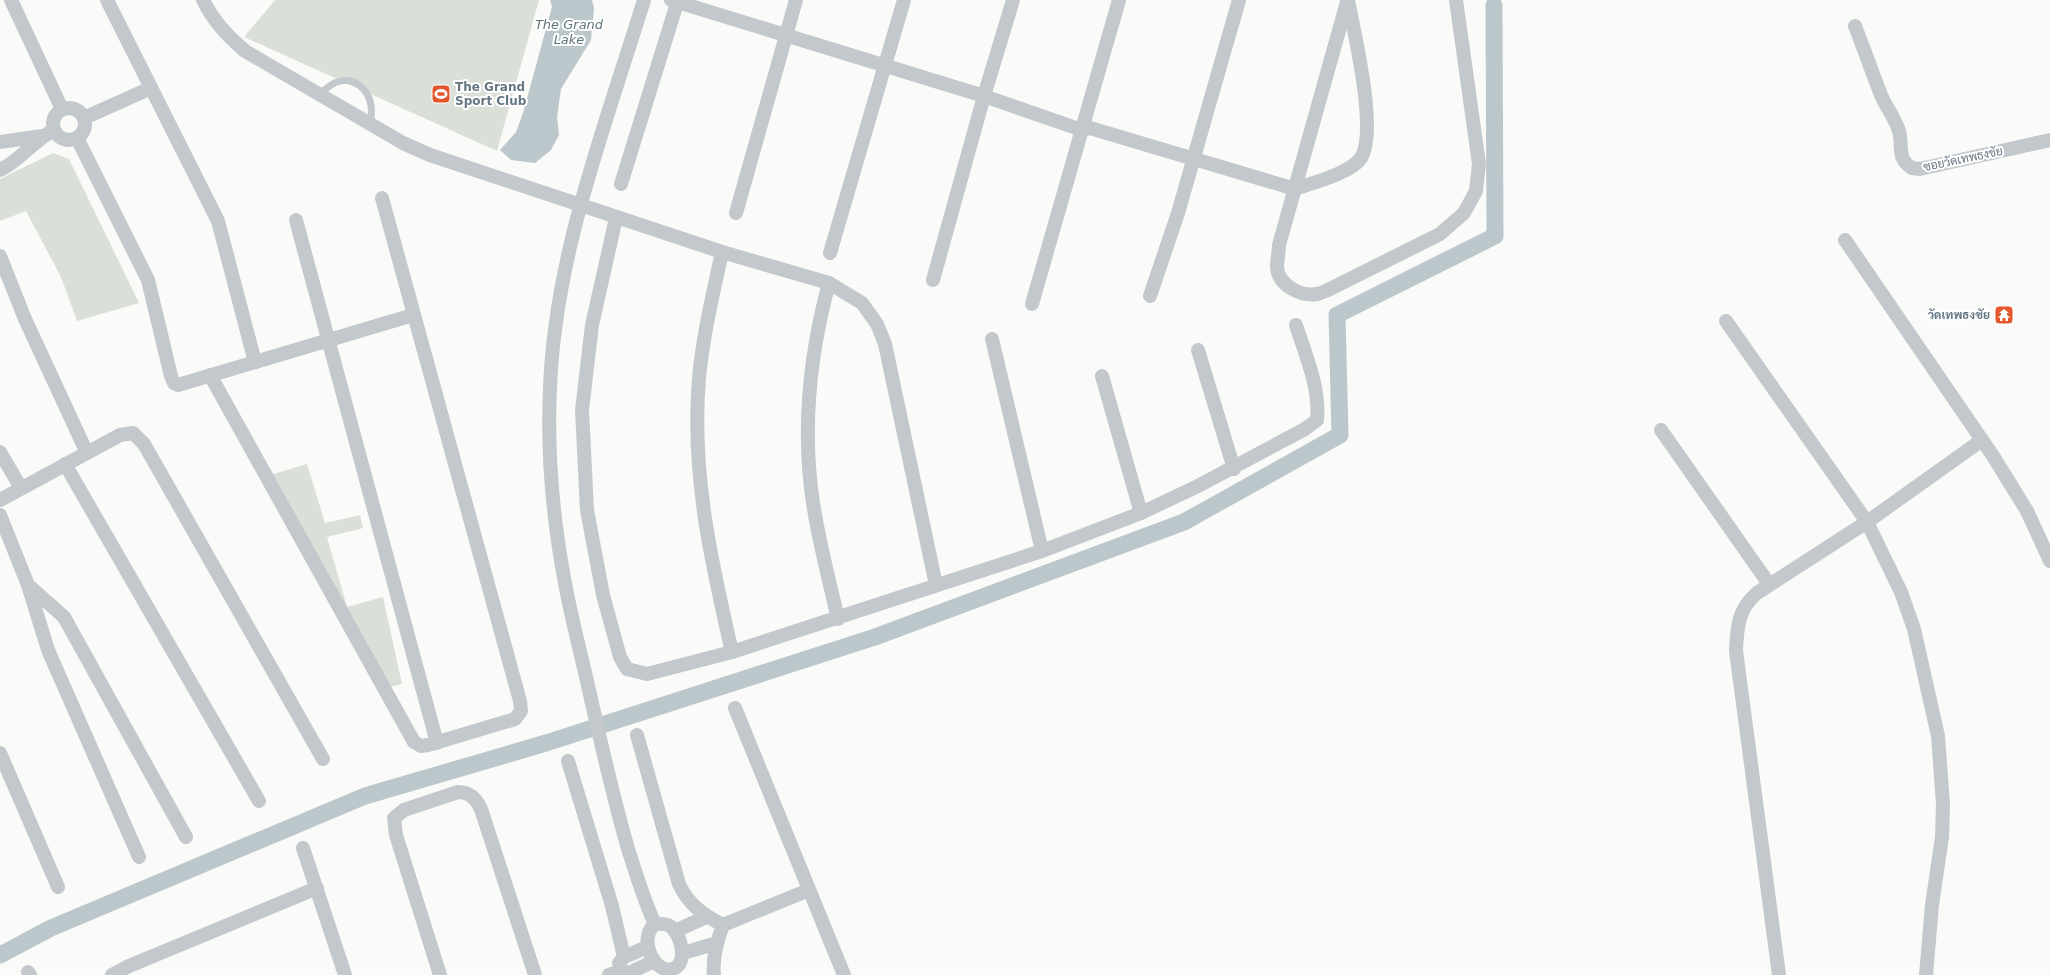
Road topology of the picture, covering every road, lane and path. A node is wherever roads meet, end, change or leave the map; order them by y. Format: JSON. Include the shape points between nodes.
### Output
{"nodes":[{"id":1,"x":11,"y":0,"type":"edge"},
{"id":2,"x":107,"y":0,"type":"edge"},
{"id":3,"x":203,"y":0,"type":"edge"},
{"id":4,"x":644,"y":0,"type":"edge"},
{"id":5,"x":796,"y":0,"type":"edge"},
{"id":6,"x":904,"y":0,"type":"edge"},
{"id":7,"x":1013,"y":0,"type":"edge"},
{"id":8,"x":1119,"y":0,"type":"edge"},
{"id":9,"x":1238,"y":0,"type":"edge"},
{"id":10,"x":1347,"y":0,"type":"edge"},
{"id":11,"x":1456,"y":0,"type":"edge"},
{"id":12,"x":676,"y":1,"type":"edge"},
{"id":13,"x":1855,"y":26,"type":"dead end"},
{"id":14,"x":787,"y":35,"type":"junction"},
{"id":15,"x":886,"y":66,"type":"junction"},
{"id":16,"x":151,"y":88,"type":"junction"},
{"id":17,"x":319,"y":94,"type":"junction"},
{"id":18,"x":984,"y":96,"type":"junction"},
{"id":19,"x":62,"y":109,"type":"junction"},
{"id":20,"x":84,"y":118,"type":"junction"},
{"id":21,"x":370,"y":124,"type":"junction"},
{"id":22,"x":1082,"y":130,"type":"junction"},
{"id":23,"x":48,"y":133,"type":"junction"},
{"id":24,"x":77,"y":138,"type":"junction"},
{"id":25,"x":2050,"y":140,"type":"edge"},
{"id":26,"x":0,"y":142,"type":"edge"},
{"id":27,"x":1193,"y":158,"type":"junction"},
{"id":28,"x":0,"y":170,"type":"edge"},
{"id":29,"x":621,"y":184,"type":"dead end"},
{"id":30,"x":1295,"y":189,"type":"junction"},
{"id":31,"x":382,"y":198,"type":"dead end"},
{"id":32,"x":581,"y":205,"type":"junction"},
{"id":33,"x":736,"y":213,"type":"dead end"},
{"id":34,"x":616,"y":218,"type":"junction"},
{"id":35,"x":296,"y":220,"type":"dead end"},
{"id":36,"x":1845,"y":240,"type":"dead end"},
{"id":37,"x":722,"y":252,"type":"junction"},
{"id":38,"x":830,"y":253,"type":"dead end"},
{"id":39,"x":0,"y":256,"type":"edge"},
{"id":40,"x":933,"y":280,"type":"dead end"},
{"id":41,"x":829,"y":283,"type":"junction"},
{"id":42,"x":1150,"y":296,"type":"dead end"},
{"id":43,"x":1032,"y":304,"type":"dead end"},
{"id":44,"x":413,"y":315,"type":"junction"},
{"id":45,"x":1726,"y":321,"type":"dead end"},
{"id":46,"x":1296,"y":326,"type":"dead end"},
{"id":47,"x":992,"y":339,"type":"dead end"},
{"id":48,"x":328,"y":340,"type":"junction"},
{"id":49,"x":1198,"y":350,"type":"dead end"},
{"id":50,"x":255,"y":362,"type":"junction"},
{"id":51,"x":210,"y":375,"type":"junction"},
{"id":52,"x":1102,"y":376,"type":"dead end"},
{"id":53,"x":1662,"y":430,"type":"dead end"},
{"id":54,"x":1982,"y":440,"type":"junction"},
{"id":55,"x":0,"y":452,"type":"edge"},
{"id":56,"x":87,"y":453,"type":"junction"},
{"id":57,"x":65,"y":464,"type":"junction"},
{"id":58,"x":1234,"y":468,"type":"junction"},
{"id":59,"x":21,"y":488,"type":"junction"},
{"id":60,"x":0,"y":500,"type":"edge"},
{"id":61,"x":1141,"y":513,"type":"junction"},
{"id":62,"x":0,"y":515,"type":"edge"},
{"id":63,"x":1867,"y":522,"type":"junction"},
{"id":64,"x":1042,"y":551,"type":"junction"},
{"id":65,"x":2050,"y":561,"type":"edge"},
{"id":66,"x":1769,"y":584,"type":"junction"},
{"id":67,"x":28,"y":585,"type":"junction"},
{"id":68,"x":936,"y":585,"type":"junction"},
{"id":69,"x":838,"y":619,"type":"junction"},
{"id":70,"x":732,"y":652,"type":"junction"},
{"id":71,"x":735,"y":708,"type":"dead end"},
{"id":72,"x":637,"y":735,"type":"dead end"},
{"id":73,"x":437,"y":743,"type":"junction"},
{"id":74,"x":0,"y":753,"type":"edge"},
{"id":75,"x":322,"y":759,"type":"dead end"},
{"id":76,"x":568,"y":761,"type":"dead end"},
{"id":77,"x":259,"y":802,"type":"dead end"},
{"id":78,"x":186,"y":837,"type":"dead end"},
{"id":79,"x":303,"y":848,"type":"dead end"},
{"id":80,"x":139,"y":857,"type":"dead end"},
{"id":81,"x":58,"y":887,"type":"dead end"},
{"id":82,"x":317,"y":888,"type":"junction"},
{"id":83,"x":809,"y":890,"type":"junction"},
{"id":84,"x":706,"y":917,"type":"junction"},
{"id":85,"x":656,"y":924,"type":"junction"},
{"id":86,"x":723,"y":925,"type":"junction"},
{"id":87,"x":675,"y":932,"type":"junction"},
{"id":88,"x":717,"y":943,"type":"junction"},
{"id":89,"x":647,"y":947,"type":"junction"},
{"id":90,"x":683,"y":952,"type":"junction"},
{"id":91,"x":624,"y":957,"type":"junction"},
{"id":92,"x":654,"y":961,"type":"junction"},
{"id":93,"x":131,"y":970,"type":"edge"},
{"id":94,"x":673,"y":972,"type":"edge"},
{"id":95,"x":632,"y":973,"type":"edge"},
{"id":96,"x":612,"y":974,"type":"edge"},
{"id":97,"x":112,"y":975,"type":"edge"},
{"id":98,"x":345,"y":975,"type":"edge"},
{"id":99,"x":440,"y":975,"type":"edge"},
{"id":100,"x":535,"y":975,"type":"edge"},
{"id":101,"x":714,"y":975,"type":"edge"},
{"id":102,"x":844,"y":975,"type":"edge"},
{"id":103,"x":1779,"y":975,"type":"edge"},
{"id":104,"x":1926,"y":975,"type":"edge"}],
"edges":[{"from":1,"to":19,"type":"street"},
{"from":2,"to":16,"type":"street"},
{"from":3,"to":17,"type":"street","via":[[223,32],[245,51]]},
{"from":4,"to":32,"type":"street"},
{"from":5,"to":14,"type":"street"},
{"from":6,"to":15,"type":"street"},
{"from":7,"to":18,"type":"street"},
{"from":8,"to":22,"type":"street"},
{"from":9,"to":27,"type":"street"},
{"from":10,"to":30,"type":"street"},
{"from":10,"to":30,"type":"street","via":[[1367,118],[1367,140],[1361,158],[1350,167]]},
{"from":11,"to":30,"type":"street","via":[[1479,164],[1476,191],[1464,213],[1440,234],[1332,288],[1317,294],[1301,294],[1288,286],[1277,268],[1280,245]]},
{"from":12,"to":14,"type":"street"},
{"from":12,"to":29,"type":"street"},
{"from":13,"to":25,"type":"street","name":"ซอยวัดเทพธงชัย","via":[[1882,96],[1897,124],[1901,137],[1902,160],[1912,168]]},
{"from":14,"to":15,"type":"street"},
{"from":14,"to":33,"type":"street"},
{"from":15,"to":18,"type":"street"},
{"from":15,"to":38,"type":"street"},
{"from":16,"to":20,"type":"street"},
{"from":16,"to":50,"type":"street","via":[[218,221]]},
{"from":17,"to":21,"type":"street"},
{"from":17,"to":21,"type":"lane","via":[[336,82],[356,82],[365,90],[371,104]]},
{"from":18,"to":22,"type":"street"},
{"from":18,"to":40,"type":"street"},
{"from":19,"to":20,"type":"street","via":[[68,107],[78,110]]},
{"from":19,"to":23,"type":"street","via":[[53,119]]},
{"from":20,"to":24,"type":"street","via":[[84,129]]},
{"from":21,"to":32,"type":"street","via":[[430,155]]},
{"from":22,"to":27,"type":"street","via":[[1090,128]]},
{"from":22,"to":43,"type":"street"},
{"from":23,"to":24,"type":"street","via":[[66,140]]},
{"from":23,"to":26,"type":"street"},
{"from":23,"to":28,"type":"street","via":[[15,162]]},
{"from":24,"to":51,"type":"street","via":[[148,280],[172,380],[178,385]]},
{"from":27,"to":30,"type":"street"},
{"from":27,"to":42,"type":"street"},
{"from":31,"to":44,"type":"street"},
{"from":32,"to":34,"type":"street"},
{"from":32,"to":85,"type":"street","via":[[556,318],[550,395],[552,488],[565,583],[613,799],[633,865]]},
{"from":34,"to":37,"type":"street"},
{"from":34,"to":70,"type":"street","via":[[592,325],[582,410],[587,510],[603,595],[618,650],[627,669],[647,674]]},
{"from":35,"to":48,"type":"street"},
{"from":36,"to":54,"type":"street"},
{"from":37,"to":41,"type":"street"},
{"from":37,"to":70,"type":"street","via":[[706,324],[699,379],[699,466],[703,513]]},
{"from":39,"to":56,"type":"street","via":[[25,319]]},
{"from":41,"to":68,"type":"street","via":[[862,303],[877,324],[885,344]]},
{"from":41,"to":69,"type":"street","via":[[812,366],[810,459],[813,502]]},
{"from":44,"to":48,"type":"street"},
{"from":44,"to":73,"type":"street","via":[[521,706],[519,715],[509,722]]},
{"from":45,"to":63,"type":"street"},
{"from":46,"to":58,"type":"street","via":[[1315,382],[1319,403],[1317,420],[1305,430]]},
{"from":47,"to":64,"type":"street"},
{"from":48,"to":50,"type":"street"},
{"from":48,"to":73,"type":"street"},
{"from":49,"to":58,"type":"street"},
{"from":50,"to":51,"type":"street"},
{"from":51,"to":73,"type":"street","via":[[410,737],[421,746]]},
{"from":52,"to":61,"type":"street"},
{"from":53,"to":66,"type":"street"},
{"from":54,"to":63,"type":"street"},
{"from":54,"to":65,"type":"street","via":[[2026,511]]},
{"from":55,"to":59,"type":"street"},
{"from":56,"to":57,"type":"street"},
{"from":56,"to":75,"type":"street","via":[[120,435],[133,433],[144,444]]},
{"from":57,"to":59,"type":"street"},
{"from":57,"to":77,"type":"street"},
{"from":58,"to":61,"type":"street"},
{"from":59,"to":60,"type":"street"},
{"from":61,"to":64,"type":"street"},
{"from":62,"to":67,"type":"street"},
{"from":63,"to":66,"type":"street"},
{"from":63,"to":104,"type":"street","via":[[1901,592],[1914,629],[1938,736],[1943,804],[1942,837],[1932,905]]},
{"from":64,"to":68,"type":"street"},
{"from":66,"to":103,"type":"street","via":[[1747,602],[1737,631],[1736,651]]},
{"from":67,"to":78,"type":"street","via":[[64,617]]},
{"from":67,"to":80,"type":"street","via":[[48,650]]},
{"from":68,"to":69,"type":"street"},
{"from":69,"to":70,"type":"street"},
{"from":71,"to":83,"type":"street"},
{"from":72,"to":84,"type":"street","via":[[679,884],[685,897]]},
{"from":74,"to":81,"type":"street"},
{"from":76,"to":91,"type":"street","via":[[612,906]]},
{"from":79,"to":82,"type":"street"},
{"from":82,"to":93,"type":"street"},
{"from":82,"to":98,"type":"street"},
{"from":83,"to":86,"type":"street"},
{"from":83,"to":102,"type":"street"},
{"from":84,"to":86,"type":"street"},
{"from":84,"to":87,"type":"street"},
{"from":85,"to":87,"type":"street","via":[[670,926]]},
{"from":85,"to":89,"type":"street","via":[[649,929]]},
{"from":86,"to":88,"type":"street"},
{"from":87,"to":90,"type":"street"},
{"from":88,"to":90,"type":"street"},
{"from":88,"to":101,"type":"street"},
{"from":89,"to":91,"type":"street"},
{"from":89,"to":92,"type":"street"},
{"from":90,"to":94,"type":"street"},
{"from":91,"to":96,"type":"street"},
{"from":92,"to":94,"type":"street","via":[[661,968]]},
{"from":92,"to":95,"type":"street"},
{"from":93,"to":97,"type":"street"},
{"from":95,"to":96,"type":"street"},
{"from":99,"to":100,"type":"street","via":[[396,835],[394,818],[404,810],[458,792],[472,796],[481,809]]}]}
